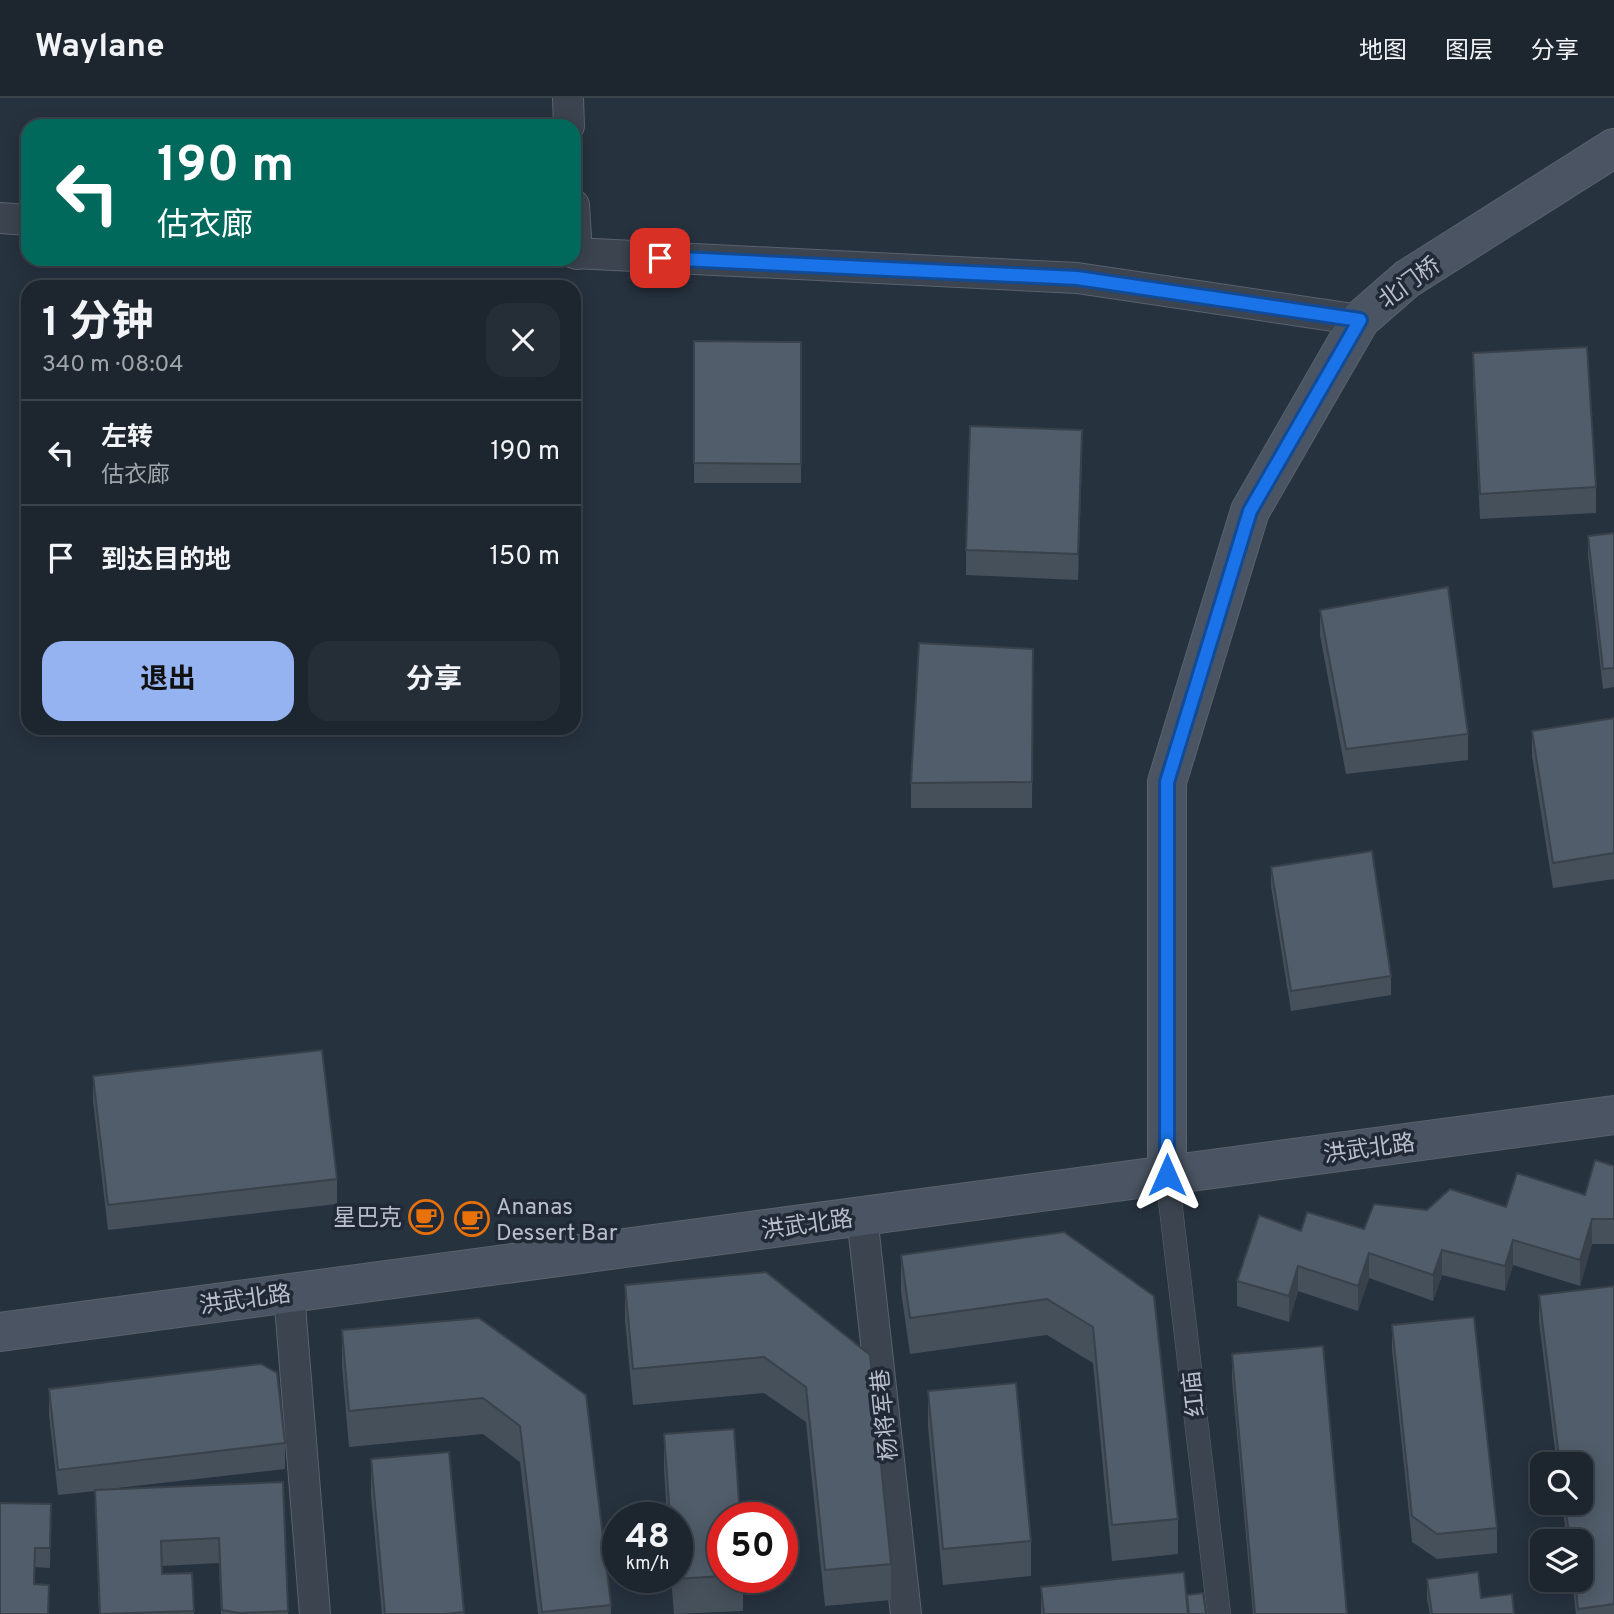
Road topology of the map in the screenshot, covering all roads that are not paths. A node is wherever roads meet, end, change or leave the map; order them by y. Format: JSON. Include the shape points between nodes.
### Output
{"nodes":[{"id":1,"x":568,"y":98,"type":"edge"},
{"id":2,"x":569,"y":119,"type":"edge"},
{"id":3,"x":1614,"y":148,"type":"edge"},
{"id":4,"x":0,"y":218,"type":"edge"},
{"id":5,"x":21,"y":220,"type":"edge"},
{"id":6,"x":581,"y":253,"type":"edge"},
{"id":7,"x":1360,"y":320,"type":"junction"},
{"id":8,"x":1614,"y":1115,"type":"edge"},
{"id":9,"x":1167,"y":1175,"type":"junction"},
{"id":10,"x":862,"y":1216,"type":"junction"},
{"id":11,"x":289,"y":1293,"type":"junction"},
{"id":12,"x":0,"y":1332,"type":"edge"},
{"id":13,"x":314,"y":1614,"type":"edge"},
{"id":14,"x":906,"y":1614,"type":"edge"},
{"id":15,"x":1219,"y":1614,"type":"edge"}],
"edges":[{"from":1,"to":2,"type":"street"},
{"from":3,"to":7,"type":"main road","name":"北门桥","via":[[1408,279]]},
{"from":4,"to":5,"type":"street"},
{"from":6,"to":7,"type":"street","via":[[1077,278]]},
{"from":7,"to":9,"type":"main road","name":"北门桥","via":[[1250,511],[1167,782]]},
{"from":8,"to":9,"type":"main road","name":"洪武北路"},
{"from":9,"to":10,"type":"main road","name":"洪武北路"},
{"from":9,"to":15,"type":"street","name":"红庙"},
{"from":10,"to":11,"type":"main road","name":"洪武北路"},
{"from":10,"to":14,"type":"street","name":"杨将军巷"},
{"from":11,"to":12,"type":"main road","name":"洪武北路"},
{"from":11,"to":13,"type":"street"}]}
